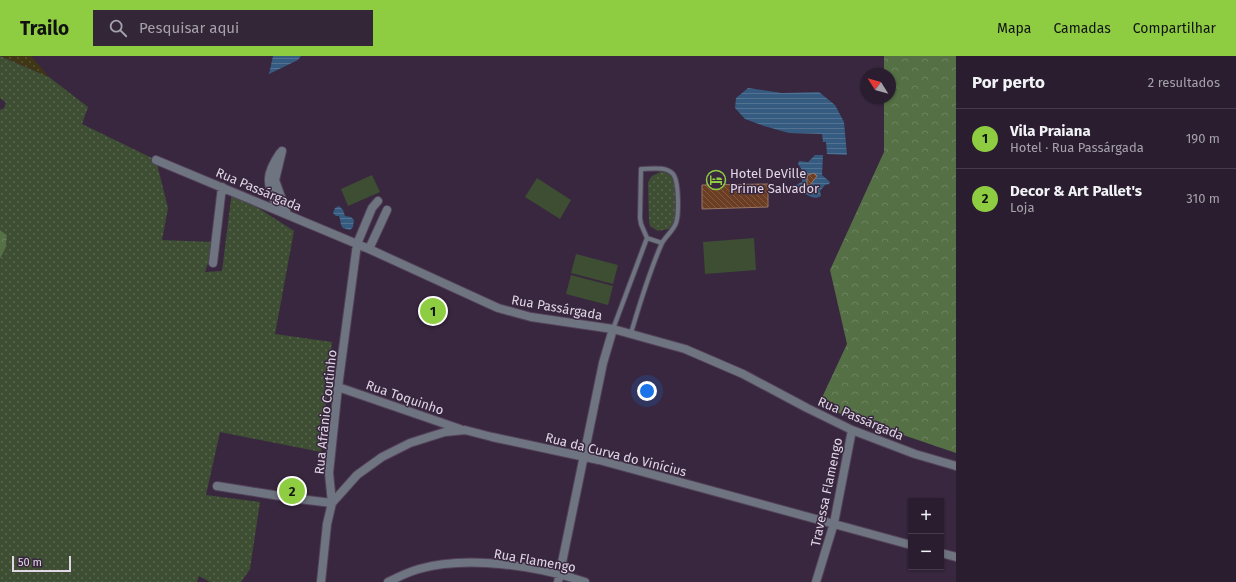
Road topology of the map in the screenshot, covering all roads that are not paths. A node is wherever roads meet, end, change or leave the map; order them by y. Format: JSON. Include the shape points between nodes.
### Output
{"nodes":[{"id":1,"x":156,"y":160,"type":"dead end"},
{"id":2,"x":222,"y":187,"type":"junction"},
{"id":3,"x":378,"y":201,"type":"dead end"},
{"id":4,"x":278,"y":210,"type":"junction"},
{"id":5,"x":387,"y":210,"type":"dead end"},
{"id":6,"x":287,"y":214,"type":"junction"},
{"id":7,"x":647,"y":238,"type":"junction"},
{"id":8,"x":662,"y":243,"type":"junction"},
{"id":9,"x":357,"y":244,"type":"junction"},
{"id":10,"x":369,"y":249,"type":"junction"},
{"id":11,"x":213,"y":263,"type":"dead end"},
{"id":12,"x":613,"y":329,"type":"junction"},
{"id":13,"x":631,"y":333,"type":"junction"},
{"id":14,"x":338,"y":387,"type":"junction"},
{"id":15,"x":465,"y":430,"type":"junction"},
{"id":16,"x":852,"y":430,"type":"junction"},
{"id":17,"x":584,"y":456,"type":"junction"},
{"id":18,"x":956,"y":466,"type":"edge"},
{"id":19,"x":217,"y":486,"type":"dead end"},
{"id":20,"x":332,"y":502,"type":"junction"},
{"id":21,"x":834,"y":523,"type":"junction"},
{"id":22,"x":908,"y":544,"type":"edge"},
{"id":23,"x":944,"y":554,"type":"edge"},
{"id":24,"x":956,"y":557,"type":"edge"},
{"id":25,"x":558,"y":578,"type":"edge"},
{"id":26,"x":321,"y":582,"type":"edge"},
{"id":27,"x":388,"y":582,"type":"edge"},
{"id":28,"x":585,"y":582,"type":"edge"},
{"id":29,"x":816,"y":582,"type":"edge"}],
"edges":[{"from":1,"to":2,"type":"street","name":"Rua Passárgada"},
{"from":2,"to":4,"type":"street","name":"Rua Passárgada"},
{"from":2,"to":11,"type":"street"},
{"from":3,"to":9,"type":"street","name":"Rua Afrânio Coutinho","via":[[372,208]]},
{"from":4,"to":6,"type":"street","name":"Rua Passárgada"},
{"from":4,"to":6,"type":"street","via":[[268,178],[282,151],[275,180]]},
{"from":5,"to":10,"type":"street"},
{"from":6,"to":9,"type":"street","name":"Rua Passárgada"},
{"from":7,"to":8,"type":"lane"},
{"from":7,"to":8,"type":"lane","via":[[640,218],[641,169],[664,169],[673,174],[676,180],[677,218],[674,227]]},
{"from":7,"to":12,"type":"lane"},
{"from":8,"to":13,"type":"lane"},
{"from":9,"to":10,"type":"street","name":"Rua Passárgada"},
{"from":9,"to":14,"type":"street","name":"Rua Afrânio Coutinho"},
{"from":10,"to":12,"type":"street","name":"Rua Passárgada","via":[[508,311]]},
{"from":12,"to":13,"type":"street","name":"Rua Passárgada"},
{"from":12,"to":17,"type":"street","via":[[603,363]]},
{"from":13,"to":16,"type":"street","name":"Rua Passárgada","via":[[685,348],[743,374]]},
{"from":14,"to":15,"type":"street","name":"Rua Toquinho"},
{"from":14,"to":20,"type":"street","name":"Rua Afrânio Coutinho","via":[[329,473]]},
{"from":15,"to":17,"type":"street","name":"Rua da Curva do Vinícius"},
{"from":15,"to":20,"type":"street","name":"Rua da Curva do Vinícius","via":[[445,432],[410,443],[382,457],[357,475]]},
{"from":16,"to":18,"type":"street","name":"Rua Passárgada","via":[[915,454]]},
{"from":16,"to":21,"type":"street","name":"Travessa Flamengo"},
{"from":17,"to":21,"type":"street","name":"Rua da Curva do Vinícius"},
{"from":17,"to":25,"type":"street"},
{"from":19,"to":20,"type":"street"},
{"from":20,"to":26,"type":"street","name":"Rua Afrânio Coutinho"},
{"from":21,"to":22,"type":"street","name":"Rua da Curva do Vinícius"},
{"from":21,"to":29,"type":"street","name":"Travessa Flamengo"},
{"from":23,"to":24,"type":"street"},
{"from":25,"to":27,"type":"street","name":"Rua Flamengo","via":[[504,564],[460,563],[419,569]]},
{"from":25,"to":28,"type":"street","name":"Rua Flamengo"}]}
